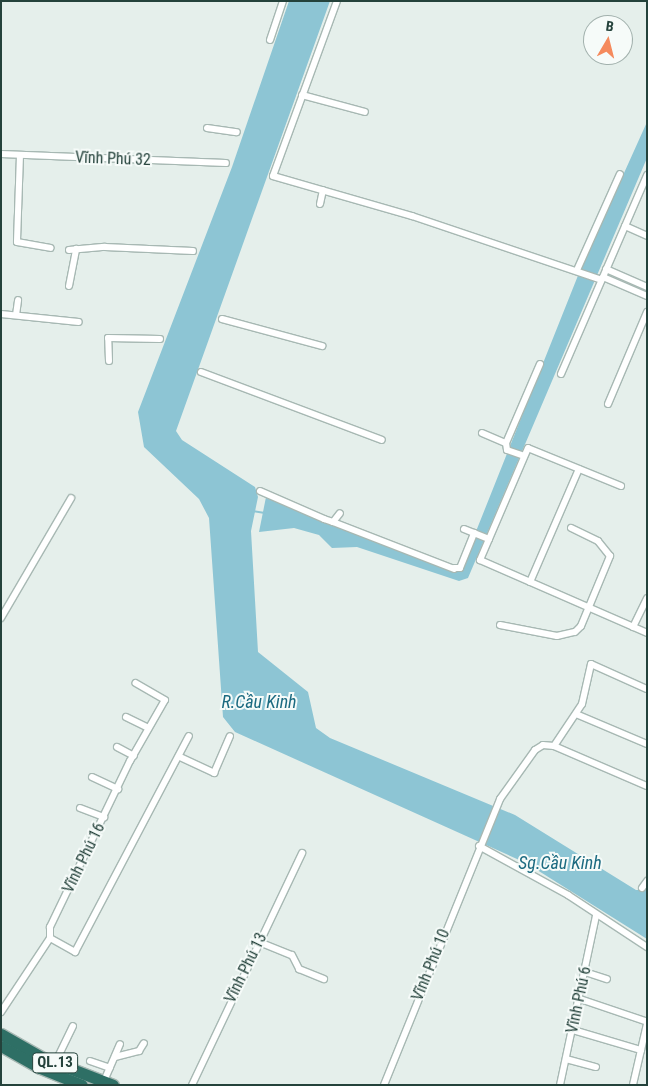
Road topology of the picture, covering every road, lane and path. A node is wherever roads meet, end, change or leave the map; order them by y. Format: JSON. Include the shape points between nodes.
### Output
{"nodes":[{"id":1,"x":283,"y":1,"type":"edge"},
{"id":2,"x":337,"y":1,"type":"edge"},
{"id":3,"x":270,"y":40,"type":"dead end"},
{"id":4,"x":302,"y":95,"type":"junction"},
{"id":5,"x":365,"y":112,"type":"dead end"},
{"id":6,"x":207,"y":128,"type":"dead end"},
{"id":7,"x":237,"y":132,"type":"dead end"},
{"id":8,"x":1,"y":154,"type":"edge"},
{"id":9,"x":20,"y":155,"type":"junction"},
{"id":10,"x":226,"y":164,"type":"dead end"},
{"id":11,"x":620,"y":174,"type":"dead end"},
{"id":12,"x":647,"y":175,"type":"edge"},
{"id":13,"x":323,"y":190,"type":"junction"},
{"id":14,"x":320,"y":204,"type":"dead end"},
{"id":15,"x":625,"y":226,"type":"junction"},
{"id":16,"x":647,"y":236,"type":"edge"},
{"id":17,"x":50,"y":248,"type":"dead end"},
{"id":18,"x":76,"y":249,"type":"junction"},
{"id":19,"x":69,"y":250,"type":"dead end"},
{"id":20,"x":193,"y":251,"type":"dead end"},
{"id":21,"x":606,"y":269,"type":"junction"},
{"id":22,"x":578,"y":270,"type":"junction"},
{"id":23,"x":601,"y":278,"type":"junction"},
{"id":24,"x":69,"y":286,"type":"dead end"},
{"id":25,"x":647,"y":287,"type":"edge"},
{"id":26,"x":647,"y":296,"type":"edge"},
{"id":27,"x":18,"y":300,"type":"dead end"},
{"id":28,"x":647,"y":312,"type":"edge"},
{"id":29,"x":1,"y":314,"type":"edge"},
{"id":30,"x":16,"y":315,"type":"junction"},
{"id":31,"x":222,"y":319,"type":"dead end"},
{"id":32,"x":79,"y":322,"type":"dead end"},
{"id":33,"x":160,"y":340,"type":"dead end"},
{"id":34,"x":322,"y":346,"type":"dead end"},
{"id":35,"x":109,"y":362,"type":"dead end"},
{"id":36,"x":540,"y":364,"type":"dead end"},
{"id":37,"x":201,"y":372,"type":"dead end"},
{"id":38,"x":561,"y":374,"type":"dead end"},
{"id":39,"x":608,"y":404,"type":"dead end"},
{"id":40,"x":482,"y":433,"type":"dead end"},
{"id":41,"x":382,"y":440,"type":"dead end"},
{"id":42,"x":507,"y":446,"type":"junction"},
{"id":43,"x":522,"y":456,"type":"junction"},
{"id":44,"x":579,"y":469,"type":"junction"},
{"id":45,"x":621,"y":486,"type":"dead end"},
{"id":46,"x":260,"y":491,"type":"dead end"},
{"id":47,"x":71,"y":498,"type":"dead end"},
{"id":48,"x":340,"y":512,"type":"dead end"},
{"id":49,"x":333,"y":522,"type":"junction"},
{"id":50,"x":571,"y":528,"type":"dead end"},
{"id":51,"x":464,"y":529,"type":"dead end"},
{"id":52,"x":475,"y":533,"type":"junction"},
{"id":53,"x":487,"y":538,"type":"junction"},
{"id":54,"x":530,"y":582,"type":"junction"},
{"id":55,"x":647,"y":598,"type":"edge"},
{"id":56,"x":589,"y":608,"type":"junction"},
{"id":57,"x":1,"y":618,"type":"edge"},
{"id":58,"x":500,"y":625,"type":"dead end"},
{"id":59,"x":634,"y":627,"type":"junction"},
{"id":60,"x":647,"y":633,"type":"edge"},
{"id":61,"x":135,"y":683,"type":"dead end"},
{"id":62,"x":647,"y":689,"type":"edge"},
{"id":63,"x":576,"y":714,"type":"junction"},
{"id":64,"x":126,"y":717,"type":"dead end"},
{"id":65,"x":149,"y":728,"type":"junction"},
{"id":66,"x":189,"y":736,"type":"dead end"},
{"id":67,"x":230,"y":736,"type":"dead end"},
{"id":68,"x":647,"y":744,"type":"edge"},
{"id":69,"x":554,"y":746,"type":"junction"},
{"id":70,"x":117,"y":747,"type":"dead end"},
{"id":71,"x":134,"y":756,"type":"junction"},
{"id":72,"x":180,"y":757,"type":"junction"},
{"id":73,"x":92,"y":777,"type":"dead end"},
{"id":74,"x":647,"y":786,"type":"edge"},
{"id":75,"x":118,"y":788,"type":"junction"},
{"id":76,"x":80,"y":808,"type":"dead end"},
{"id":77,"x":104,"y":816,"type":"junction"},
{"id":78,"x":480,"y":844,"type":"junction"},
{"id":79,"x":302,"y":853,"type":"dead end"},
{"id":80,"x":647,"y":881,"type":"edge"},
{"id":81,"x":642,"y":888,"type":"dead end"},
{"id":82,"x":596,"y":915,"type":"junction"},
{"id":83,"x":50,"y":938,"type":"junction"},
{"id":84,"x":258,"y":942,"type":"junction"},
{"id":85,"x":647,"y":947,"type":"edge"},
{"id":86,"x":585,"y":972,"type":"junction"},
{"id":87,"x":608,"y":979,"type":"dead end"},
{"id":88,"x":324,"y":980,"type":"dead end"},
{"id":89,"x":580,"y":999,"type":"junction"},
{"id":90,"x":1,"y":1012,"type":"edge"},
{"id":91,"x":646,"y":1022,"type":"edge"},
{"id":92,"x":73,"y":1026,"type":"dead end"},
{"id":93,"x":573,"y":1030,"type":"junction"},
{"id":94,"x":1,"y":1034,"type":"edge"},
{"id":95,"x":144,"y":1043,"type":"dead end"},
{"id":96,"x":120,"y":1044,"type":"dead end"},
{"id":97,"x":1,"y":1046,"type":"edge"},
{"id":98,"x":641,"y":1050,"type":"junction"},
{"id":99,"x":115,"y":1056,"type":"junction"},
{"id":100,"x":566,"y":1059,"type":"junction"},
{"id":101,"x":90,"y":1061,"type":"dead end"},
{"id":102,"x":56,"y":1063,"type":"junction"},
{"id":103,"x":596,"y":1067,"type":"dead end"},
{"id":104,"x":110,"y":1068,"type":"junction"},
{"id":105,"x":108,"y":1083,"type":"edge"},
{"id":106,"x":76,"y":1084,"type":"edge"},
{"id":107,"x":192,"y":1085,"type":"edge"},
{"id":108,"x":384,"y":1085,"type":"edge"},
{"id":109,"x":560,"y":1085,"type":"edge"},
{"id":110,"x":633,"y":1085,"type":"edge"}],
"edges":[{"from":1,"to":3,"type":"street"},
{"from":2,"to":4,"type":"street"},
{"from":4,"to":5,"type":"street"},
{"from":4,"to":13,"type":"street","via":[[273,176]]},
{"from":6,"to":7,"type":"street"},
{"from":8,"to":9,"type":"street","name":"Vĩnh Phú 32"},
{"from":9,"to":10,"type":"street","name":"Vĩnh Phú 32"},
{"from":9,"to":17,"type":"street","via":[[17,242]]},
{"from":11,"to":22,"type":"street"},
{"from":12,"to":15,"type":"street"},
{"from":13,"to":14,"type":"street"},
{"from":13,"to":22,"type":"street"},
{"from":15,"to":16,"type":"street"},
{"from":15,"to":21,"type":"street"},
{"from":18,"to":19,"type":"street"},
{"from":18,"to":20,"type":"street"},
{"from":18,"to":24,"type":"street"},
{"from":21,"to":23,"type":"street"},
{"from":21,"to":25,"type":"street"},
{"from":22,"to":23,"type":"street"},
{"from":23,"to":26,"type":"street"},
{"from":23,"to":38,"type":"street"},
{"from":27,"to":30,"type":"street"},
{"from":28,"to":39,"type":"street"},
{"from":29,"to":30,"type":"street"},
{"from":30,"to":32,"type":"street"},
{"from":31,"to":34,"type":"street"},
{"from":33,"to":35,"type":"street","via":[[108,338]]},
{"from":36,"to":42,"type":"street"},
{"from":37,"to":41,"type":"street"},
{"from":40,"to":42,"type":"street"},
{"from":42,"to":43,"type":"street"},
{"from":43,"to":44,"type":"street","via":[[528,448]]},
{"from":43,"to":53,"type":"street"},
{"from":44,"to":45,"type":"street"},
{"from":44,"to":54,"type":"street"},
{"from":46,"to":49,"type":"street"},
{"from":47,"to":57,"type":"street","via":[[28,577]]},
{"from":48,"to":49,"type":"street"},
{"from":49,"to":52,"type":"street","via":[[454,568],[460,568]]},
{"from":50,"to":56,"type":"street","via":[[598,541],[610,556]]},
{"from":51,"to":52,"type":"street"},
{"from":52,"to":53,"type":"street"},
{"from":53,"to":54,"type":"street","via":[[480,560]]},
{"from":54,"to":56,"type":"street"},
{"from":55,"to":59,"type":"street"},
{"from":56,"to":58,"type":"street","via":[[578,630],[567,635],[536,634]]},
{"from":56,"to":59,"type":"street"},
{"from":59,"to":60,"type":"street"},
{"from":61,"to":65,"type":"street","name":"Vĩnh Phú 16","via":[[165,700]]},
{"from":62,"to":63,"type":"street","via":[[591,664],[590,679]]},
{"from":63,"to":68,"type":"street"},
{"from":63,"to":69,"type":"street"},
{"from":64,"to":65,"type":"street"},
{"from":65,"to":71,"type":"street","name":"Vĩnh Phú 16"},
{"from":66,"to":72,"type":"street"},
{"from":67,"to":72,"type":"street","via":[[214,773]]},
{"from":69,"to":74,"type":"street"},
{"from":69,"to":78,"type":"street","name":"Vĩnh Phú 10","via":[[543,745],[535,750],[499,801]]},
{"from":70,"to":71,"type":"street"},
{"from":71,"to":75,"type":"street","name":"Vĩnh Phú 16"},
{"from":72,"to":83,"type":"street","via":[[76,952]]},
{"from":73,"to":75,"type":"street"},
{"from":75,"to":77,"type":"street","name":"Vĩnh Phú 16"},
{"from":76,"to":77,"type":"street"},
{"from":77,"to":83,"type":"street","name":"Vĩnh Phú 16","via":[[50,927]]},
{"from":78,"to":82,"type":"street"},
{"from":78,"to":108,"type":"street","name":"Vĩnh Phú 10"},
{"from":79,"to":84,"type":"street","name":"Vĩnh Phú 13"},
{"from":80,"to":81,"type":"street"},
{"from":82,"to":85,"type":"street"},
{"from":82,"to":86,"type":"street","name":"Vĩnh Phú 6"},
{"from":83,"to":90,"type":"street","name":"Vĩnh Phú 16"},
{"from":84,"to":88,"type":"street","via":[[292,955],[299,969]]},
{"from":84,"to":107,"type":"street","name":"Vĩnh Phú 13"},
{"from":86,"to":87,"type":"street"},
{"from":86,"to":89,"type":"street","name":"Vĩnh Phú 6"},
{"from":89,"to":91,"type":"street"},
{"from":89,"to":93,"type":"street","name":"Vĩnh Phú 6"},
{"from":91,"to":98,"type":"street"},
{"from":92,"to":102,"type":"street"},
{"from":93,"to":98,"type":"street"},
{"from":93,"to":100,"type":"street","name":"Vĩnh Phú 6"},
{"from":94,"to":102,"type":"highway","number":"QL.13"},
{"from":95,"to":99,"type":"street","via":[[139,1051]]},
{"from":96,"to":99,"type":"street"},
{"from":97,"to":106,"type":"highway","number":"QL.13"},
{"from":98,"to":110,"type":"street"},
{"from":99,"to":104,"type":"street"},
{"from":100,"to":103,"type":"street"},
{"from":100,"to":109,"type":"street","name":"Vĩnh Phú 6"},
{"from":101,"to":104,"type":"street"},
{"from":102,"to":105,"type":"highway","number":"QL.13"},
{"from":104,"to":105,"type":"street"}]}
